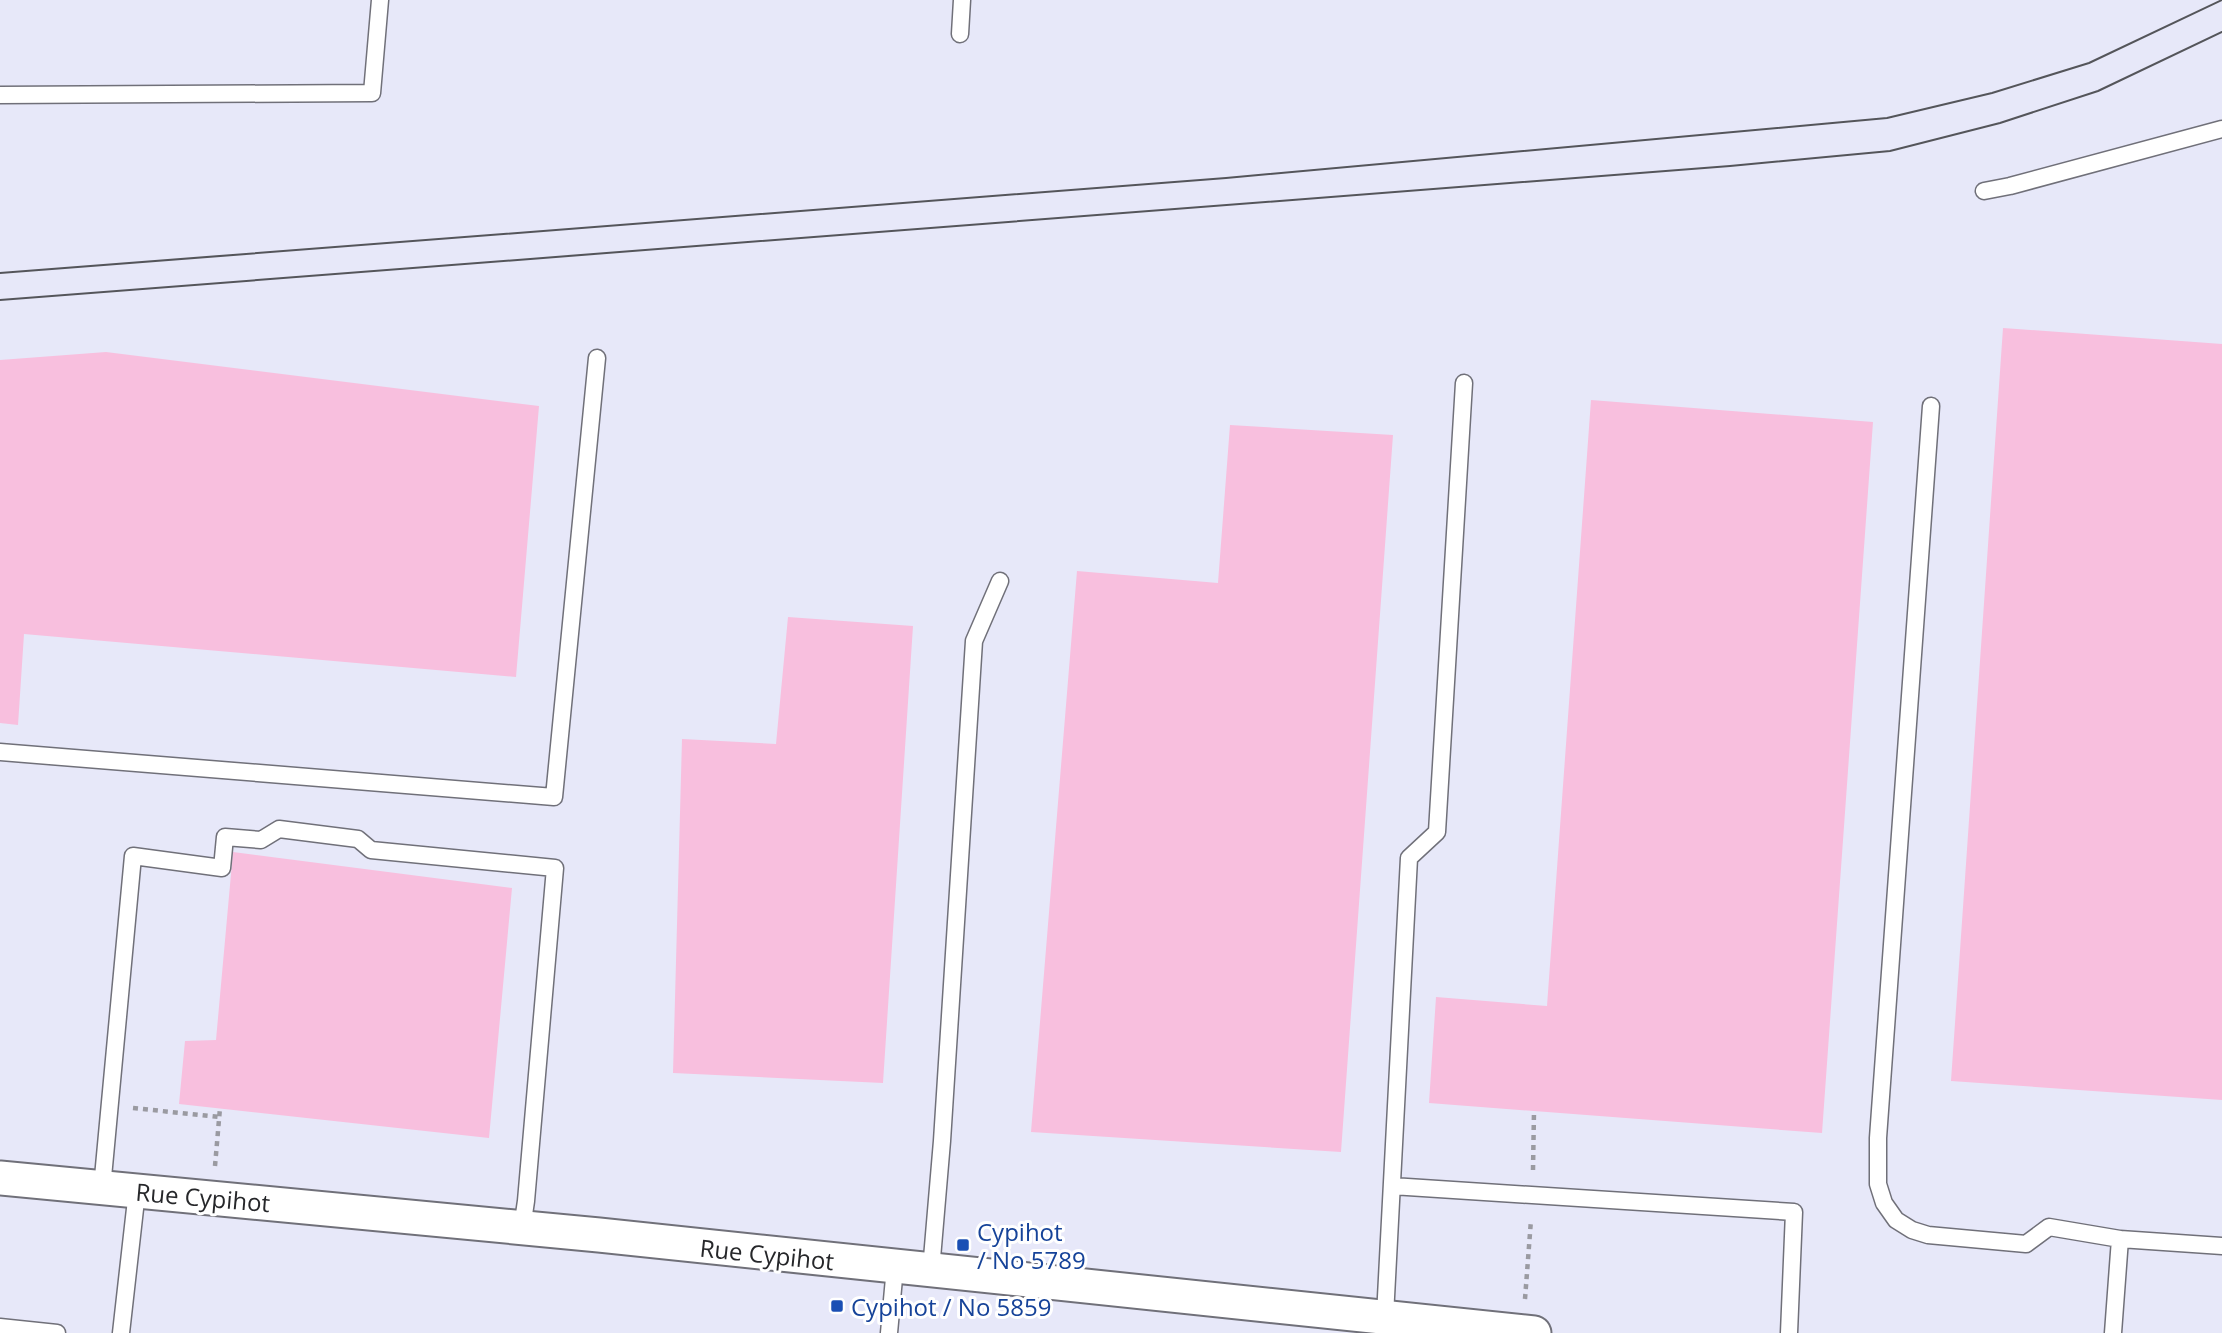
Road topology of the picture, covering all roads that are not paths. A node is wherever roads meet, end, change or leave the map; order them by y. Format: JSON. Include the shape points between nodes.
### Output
{"nodes":[{"id":1,"x":380,"y":0,"type":"edge"},
{"id":2,"x":962,"y":0,"type":"edge"},
{"id":3,"x":960,"y":34,"type":"dead end"},
{"id":4,"x":0,"y":95,"type":"edge"},
{"id":5,"x":2222,"y":129,"type":"edge"},
{"id":6,"x":1984,"y":191,"type":"dead end"},
{"id":7,"x":597,"y":358,"type":"dead end"},
{"id":8,"x":1464,"y":383,"type":"dead end"},
{"id":9,"x":1931,"y":406,"type":"dead end"},
{"id":10,"x":1000,"y":581,"type":"dead end"},
{"id":11,"x":0,"y":752,"type":"edge"},
{"id":12,"x":0,"y":1178,"type":"edge"},
{"id":13,"x":1392,"y":1186,"type":"junction"},
{"id":14,"x":102,"y":1188,"type":"junction"},
{"id":15,"x":137,"y":1191,"type":"junction"},
{"id":16,"x":522,"y":1228,"type":"junction"},
{"id":17,"x":2120,"y":1239,"type":"junction"},
{"id":18,"x":2222,"y":1246,"type":"edge"},
{"id":19,"x":894,"y":1267,"type":"junction"},
{"id":20,"x":931,"y":1270,"type":"junction"},
{"id":21,"x":1385,"y":1316,"type":"junction"},
{"id":22,"x":1530,"y":1318,"type":"edge"},
{"id":23,"x":0,"y":1327,"type":"edge"},
{"id":24,"x":57,"y":1333,"type":"edge"},
{"id":25,"x":121,"y":1333,"type":"edge"},
{"id":26,"x":889,"y":1333,"type":"edge"},
{"id":27,"x":1789,"y":1333,"type":"edge"},
{"id":28,"x":2113,"y":1333,"type":"edge"}],
"edges":[{"from":1,"to":4,"type":"lane","via":[[372,93]]},
{"from":2,"to":3,"type":"lane"},
{"from":5,"to":6,"type":"lane"},
{"from":7,"to":11,"type":"lane","via":[[554,797]]},
{"from":8,"to":13,"type":"lane","via":[[1437,832],[1409,859]]},
{"from":9,"to":17,"type":"lane","via":[[1878,1184],[1896,1220],[1928,1234],[2026,1244],[2049,1227]]},
{"from":10,"to":20,"type":"lane","via":[[974,641]]},
{"from":12,"to":14,"type":"street","name":"Rue Cypihot"},
{"from":13,"to":21,"type":"lane"},
{"from":13,"to":27,"type":"lane","via":[[1794,1212]]},
{"from":14,"to":15,"type":"street","name":"Rue Cypihot"},
{"from":14,"to":16,"type":"lane","via":[[133,856],[222,868],[225,836],[261,841],[279,830],[359,839],[372,850],[555,868]]},
{"from":15,"to":16,"type":"street","name":"Rue Cypihot"},
{"from":15,"to":25,"type":"lane"},
{"from":16,"to":19,"type":"street","name":"Rue Cypihot"},
{"from":17,"to":18,"type":"lane"},
{"from":17,"to":28,"type":"lane"},
{"from":19,"to":20,"type":"street","name":"Rue Cypihot"},
{"from":19,"to":26,"type":"lane"},
{"from":20,"to":21,"type":"street","name":"Rue Cypihot"},
{"from":21,"to":22,"type":"street","name":"Rue Cypihot"},
{"from":23,"to":24,"type":"lane"}]}
